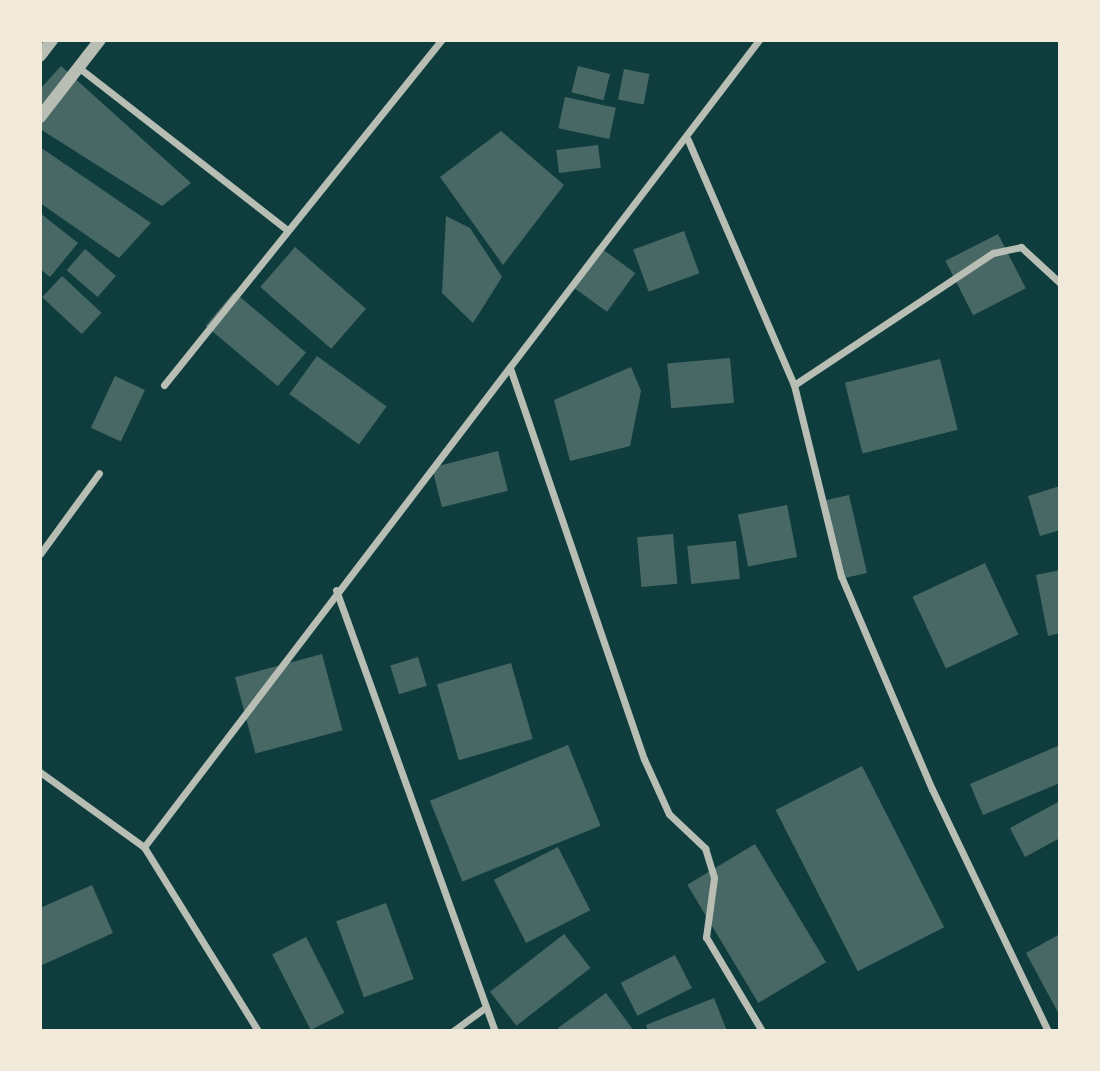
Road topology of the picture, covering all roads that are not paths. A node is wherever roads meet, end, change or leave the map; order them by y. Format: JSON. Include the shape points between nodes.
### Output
{"nodes":[{"id":1,"x":52,"y":40,"type":"edge"},
{"id":2,"x":100,"y":40,"type":"edge"},
{"id":3,"x":441,"y":40,"type":"edge"},
{"id":4,"x":759,"y":40,"type":"edge"},
{"id":5,"x":40,"y":55,"type":"edge"},
{"id":6,"x":78,"y":67,"type":"junction"},
{"id":7,"x":40,"y":117,"type":"edge"},
{"id":8,"x":688,"y":140,"type":"junction"},
{"id":9,"x":286,"y":229,"type":"junction"},
{"id":10,"x":1060,"y":283,"type":"edge"},
{"id":11,"x":510,"y":368,"type":"junction"},
{"id":12,"x":164,"y":385,"type":"dead end"},
{"id":13,"x":794,"y":385,"type":"junction"},
{"id":14,"x":99,"y":473,"type":"dead end"},
{"id":15,"x":40,"y":554,"type":"edge"},
{"id":16,"x":336,"y":590,"type":"junction"},
{"id":17,"x":40,"y":772,"type":"edge"},
{"id":18,"x":144,"y":847,"type":"junction"},
{"id":19,"x":483,"y":1009,"type":"junction"},
{"id":20,"x":258,"y":1031,"type":"edge"},
{"id":21,"x":453,"y":1031,"type":"edge"},
{"id":22,"x":495,"y":1031,"type":"edge"},
{"id":23,"x":762,"y":1031,"type":"edge"},
{"id":24,"x":1048,"y":1031,"type":"edge"}],
"edges":[{"from":1,"to":5,"type":"street"},
{"from":2,"to":6,"type":"street"},
{"from":3,"to":9,"type":"street"},
{"from":4,"to":8,"type":"street"},
{"from":6,"to":7,"type":"street"},
{"from":6,"to":9,"type":"street"},
{"from":8,"to":11,"type":"street"},
{"from":8,"to":13,"type":"street"},
{"from":9,"to":12,"type":"street"},
{"from":10,"to":13,"type":"street","via":[[1021,247],[993,253]]},
{"from":11,"to":16,"type":"street"},
{"from":11,"to":23,"type":"street","via":[[644,759],[669,814],[705,848],[714,877],[706,937]]},
{"from":13,"to":24,"type":"street","via":[[841,576],[932,789]]},
{"from":14,"to":15,"type":"street"},
{"from":16,"to":18,"type":"street"},
{"from":16,"to":19,"type":"street"},
{"from":17,"to":18,"type":"street"},
{"from":18,"to":20,"type":"street"},
{"from":19,"to":21,"type":"street"},
{"from":19,"to":22,"type":"street"}]}
